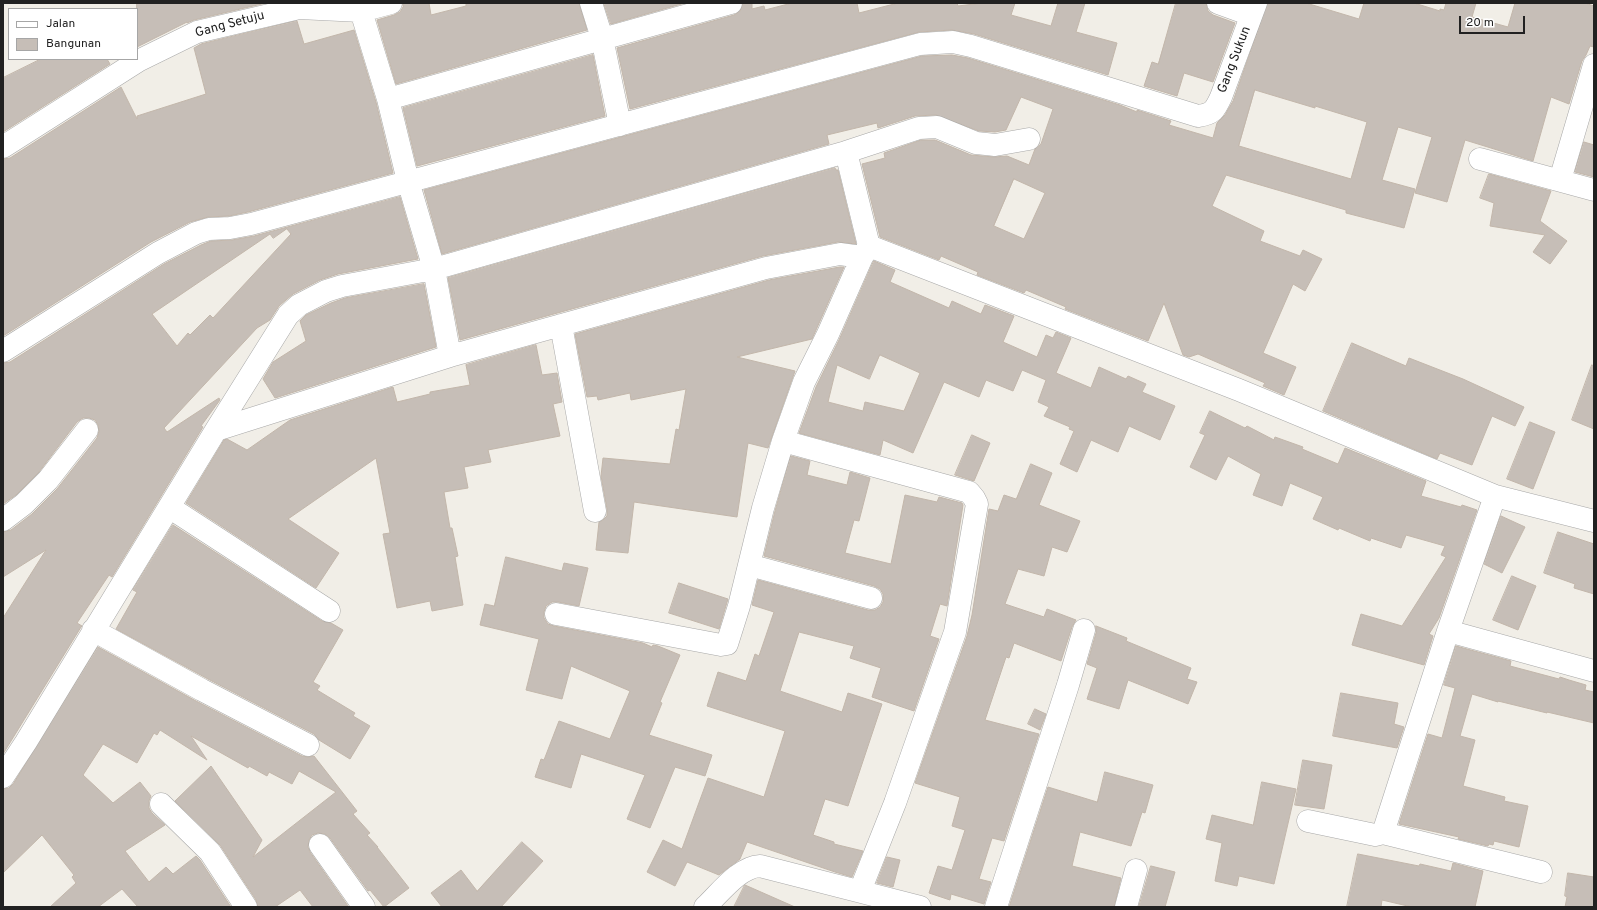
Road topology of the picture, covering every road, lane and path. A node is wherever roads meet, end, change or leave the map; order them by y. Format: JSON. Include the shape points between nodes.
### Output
{"nodes":[{"id":1,"x":391,"y":3,"type":"edge"},
{"id":2,"x":591,"y":3,"type":"edge"},
{"id":3,"x":731,"y":3,"type":"edge"},
{"id":4,"x":1218,"y":3,"type":"edge"},
{"id":5,"x":299,"y":6,"type":"edge"},
{"id":6,"x":1254,"y":9,"type":"edge"},
{"id":7,"x":361,"y":11,"type":"junction"},
{"id":8,"x":602,"y":38,"type":"junction"},
{"id":9,"x":1594,"y":65,"type":"edge"},
{"id":10,"x":388,"y":99,"type":"junction"},
{"id":11,"x":620,"y":125,"type":"junction"},
{"id":12,"x":1029,"y":139,"type":"dead end"},
{"id":13,"x":3,"y":147,"type":"edge"},
{"id":14,"x":846,"y":152,"type":"junction"},
{"id":15,"x":1480,"y":159,"type":"dead end"},
{"id":16,"x":1560,"y":180,"type":"junction"},
{"id":17,"x":408,"y":181,"type":"junction"},
{"id":18,"x":1594,"y":190,"type":"edge"},
{"id":19,"x":866,"y":251,"type":"junction"},
{"id":20,"x":434,"y":269,"type":"junction"},
{"id":21,"x":561,"y":325,"type":"junction"},
{"id":22,"x":3,"y":351,"type":"edge"},
{"id":23,"x":450,"y":356,"type":"junction"},
{"id":24,"x":88,"y":430,"type":"dead end"},
{"id":25,"x":216,"y":430,"type":"junction"},
{"id":26,"x":783,"y":441,"type":"junction"},
{"id":27,"x":1495,"y":496,"type":"junction"},
{"id":28,"x":169,"y":507,"type":"junction"},
{"id":29,"x":595,"y":511,"type":"dead end"},
{"id":30,"x":3,"y":520,"type":"edge"},
{"id":31,"x":1594,"y":521,"type":"edge"},
{"id":32,"x":749,"y":565,"type":"junction"},
{"id":33,"x":871,"y":598,"type":"dead end"},
{"id":34,"x":329,"y":611,"type":"dead end"},
{"id":35,"x":556,"y":614,"type":"dead end"},
{"id":36,"x":93,"y":630,"type":"junction"},
{"id":37,"x":1084,"y":630,"type":"dead end"},
{"id":38,"x":1448,"y":631,"type":"junction"},
{"id":39,"x":1594,"y":671,"type":"edge"},
{"id":40,"x":308,"y":746,"type":"dead end"},
{"id":41,"x":3,"y":777,"type":"edge"},
{"id":42,"x":161,"y":804,"type":"dead end"},
{"id":43,"x":1308,"y":821,"type":"dead end"},
{"id":44,"x":1384,"y":833,"type":"junction"},
{"id":45,"x":320,"y":845,"type":"dead end"},
{"id":46,"x":1136,"y":870,"type":"dead end"},
{"id":47,"x":1541,"y":872,"type":"dead end"},
{"id":48,"x":860,"y":892,"type":"junction"},
{"id":49,"x":246,"y":907,"type":"edge"},
{"id":50,"x":364,"y":907,"type":"edge"},
{"id":51,"x":705,"y":907,"type":"edge"},
{"id":52,"x":920,"y":907,"type":"edge"},
{"id":53,"x":996,"y":907,"type":"edge"},
{"id":54,"x":1126,"y":907,"type":"edge"}],
"edges":[{"from":1,"to":7,"type":"street","name":"Gang Setuju"},
{"from":2,"to":8,"type":"street"},
{"from":3,"to":8,"type":"street"},
{"from":4,"to":6,"type":"street"},
{"from":5,"to":7,"type":"street","name":"Gang Setuju"},
{"from":5,"to":13,"type":"street","name":"Gang Setuju","via":[[197,32],[138,61]]},
{"from":6,"to":11,"type":"street","name":"Gang Sukun","via":[[1221,97],[1216,108],[1208,115],[1198,116],[971,46],[953,42],[932,42]]},
{"from":7,"to":10,"type":"street"},
{"from":8,"to":10,"type":"street"},
{"from":8,"to":11,"type":"street"},
{"from":9,"to":16,"type":"street"},
{"from":10,"to":17,"type":"street"},
{"from":11,"to":17,"type":"street"},
{"from":12,"to":14,"type":"street","via":[[995,145],[976,143],[937,126],[929,126]]},
{"from":14,"to":19,"type":"street"},
{"from":14,"to":20,"type":"street"},
{"from":15,"to":16,"type":"street"},
{"from":16,"to":18,"type":"street"},
{"from":17,"to":20,"type":"street"},
{"from":17,"to":22,"type":"street","via":[[251,224],[209,229],[196,234],[158,253]]},
{"from":19,"to":21,"type":"street","via":[[766,268]]},
{"from":19,"to":26,"type":"street","via":[[804,382]]},
{"from":19,"to":27,"type":"street","via":[[1239,390]]},
{"from":20,"to":23,"type":"street"},
{"from":20,"to":25,"type":"street","via":[[342,286],[299,305],[288,315]]},
{"from":21,"to":23,"type":"street"},
{"from":21,"to":29,"type":"street"},
{"from":23,"to":25,"type":"street"},
{"from":24,"to":30,"type":"street","via":[[48,480]]},
{"from":25,"to":28,"type":"street"},
{"from":26,"to":32,"type":"street"},
{"from":26,"to":48,"type":"street","via":[[968,492],[977,504],[955,632],[895,803]]},
{"from":27,"to":31,"type":"street"},
{"from":27,"to":38,"type":"street"},
{"from":28,"to":34,"type":"street"},
{"from":28,"to":36,"type":"street"},
{"from":32,"to":33,"type":"street"},
{"from":32,"to":35,"type":"street","via":[[727,644]]},
{"from":36,"to":40,"type":"street"},
{"from":36,"to":41,"type":"street"},
{"from":37,"to":53,"type":"street"},
{"from":38,"to":39,"type":"street"},
{"from":38,"to":44,"type":"street"},
{"from":42,"to":49,"type":"street","via":[[210,852]]},
{"from":43,"to":44,"type":"street","via":[[1375,834]]},
{"from":44,"to":47,"type":"street"},
{"from":45,"to":50,"type":"street"},
{"from":46,"to":54,"type":"street"},
{"from":48,"to":51,"type":"street","via":[[752,866],[743,870]]},
{"from":48,"to":52,"type":"street"}]}
